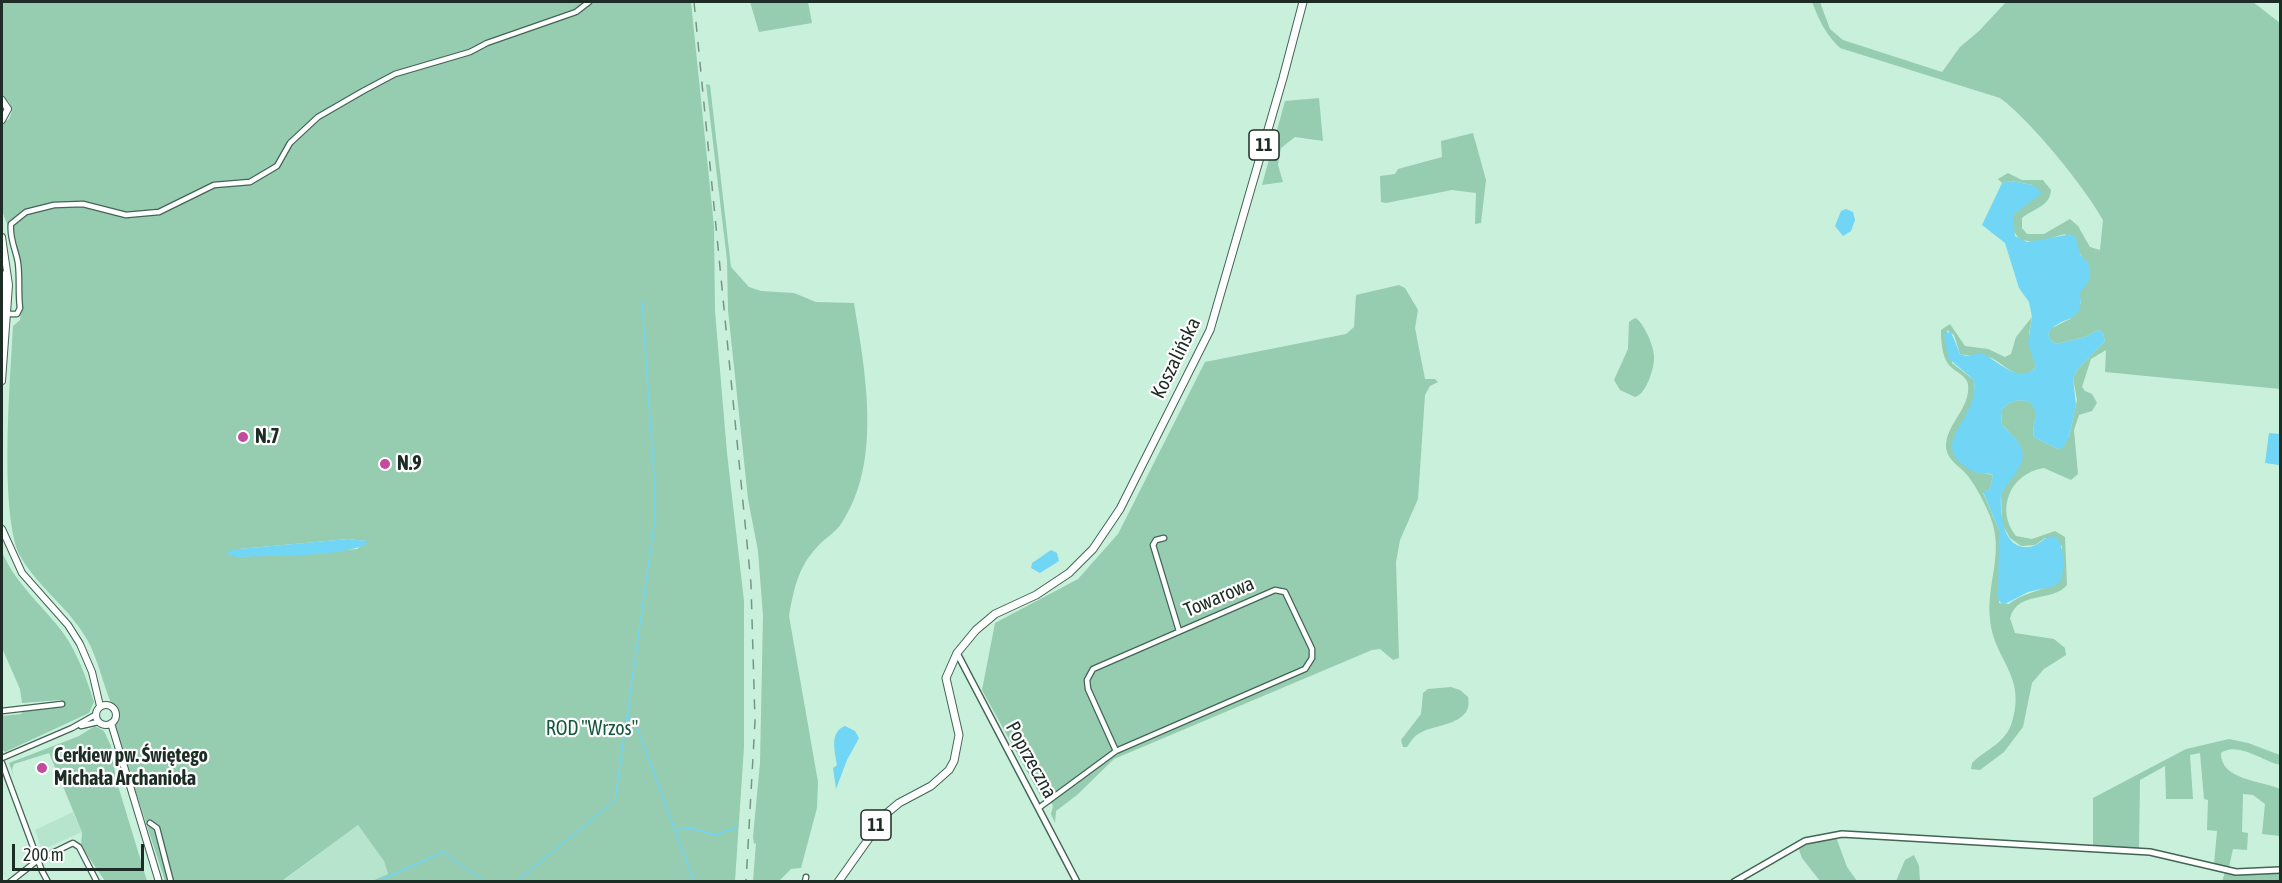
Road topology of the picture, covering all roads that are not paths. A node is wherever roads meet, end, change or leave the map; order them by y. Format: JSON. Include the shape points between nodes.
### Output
{"nodes":[{"id":1,"x":589,"y":2,"type":"edge"},
{"id":2,"x":1303,"y":2,"type":"edge"},
{"id":3,"x":2,"y":100,"type":"edge"},
{"id":4,"x":2,"y":120,"type":"edge"},
{"id":5,"x":2,"y":237,"type":"edge"},
{"id":6,"x":5,"y":314,"type":"edge"},
{"id":7,"x":2,"y":381,"type":"edge"},
{"id":8,"x":2,"y":529,"type":"edge"},
{"id":9,"x":1164,"y":538,"type":"dead end"},
{"id":10,"x":1179,"y":631,"type":"junction"},
{"id":11,"x":957,"y":653,"type":"junction"},
{"id":12,"x":62,"y":704,"type":"dead end"},
{"id":13,"x":103,"y":705,"type":"junction"},
{"id":14,"x":2,"y":711,"type":"edge"},
{"id":15,"x":97,"y":718,"type":"junction"},
{"id":16,"x":108,"y":724,"type":"junction"},
{"id":17,"x":1116,"y":751,"type":"junction"},
{"id":18,"x":2,"y":758,"type":"edge"},
{"id":19,"x":2,"y":763,"type":"edge"},
{"id":20,"x":1040,"y":807,"type":"junction"},
{"id":21,"x":150,"y":823,"type":"dead end"},
{"id":22,"x":38,"y":860,"type":"junction"},
{"id":23,"x":2280,"y":870,"type":"edge"},
{"id":24,"x":10,"y":882,"type":"edge"},
{"id":25,"x":48,"y":882,"type":"edge"},
{"id":26,"x":96,"y":882,"type":"edge"},
{"id":27,"x":159,"y":882,"type":"edge"},
{"id":28,"x":171,"y":882,"type":"edge"},
{"id":29,"x":838,"y":882,"type":"edge"},
{"id":30,"x":1077,"y":882,"type":"edge"},
{"id":31,"x":1734,"y":882,"type":"edge"}],
"edges":[{"from":1,"to":6,"type":"street","via":[[576,12],[470,52],[395,74],[318,117],[290,143],[277,166],[250,182],[214,185],[159,212],[126,215],[83,204],[26,212],[11,224],[19,266],[20,308],[17,314]]},
{"from":2,"to":11,"type":"highway","name":"Koszalińska","number":"11","via":[[1210,330],[1119,509],[1093,549],[1069,573],[1041,592],[995,614]]},
{"from":3,"to":4,"type":"main road","via":[[8,109]]},
{"from":5,"to":6,"type":"main road","via":[[9,285]]},
{"from":6,"to":7,"type":"main road"},
{"from":8,"to":13,"type":"main road","via":[[28,581],[74,635]]},
{"from":9,"to":10,"type":"street","name":"Towarowa","via":[[1153,545]]},
{"from":10,"to":17,"type":"street","name":"Towarowa","via":[[1099,665],[1089,676],[1088,689]]},
{"from":10,"to":17,"type":"street","name":"Towarowa","via":[[1282,590],[1312,649],[1311,662],[1299,673]]},
{"from":11,"to":20,"type":"street","name":"Poprzeczna"},
{"from":11,"to":29,"type":"highway","number":"11","via":[[946,678],[959,735],[950,770],[887,813]]},
{"from":12,"to":14,"type":"street"},
{"from":13,"to":15,"type":"main road"},
{"from":13,"to":16,"type":"main road","via":[[115,711],[115,719]]},
{"from":15,"to":16,"type":"main road"},
{"from":15,"to":18,"type":"street"},
{"from":16,"to":27,"type":"main road"},
{"from":17,"to":20,"type":"street"},
{"from":19,"to":22,"type":"street"},
{"from":20,"to":30,"type":"street","name":"Poprzeczna"},
{"from":21,"to":28,"type":"street","via":[[157,828]]},
{"from":22,"to":24,"type":"street"},
{"from":22,"to":25,"type":"street"},
{"from":22,"to":26,"type":"street","via":[[76,843]]},
{"from":23,"to":31,"type":"street","via":[[2236,872],[2150,852],[1831,835],[1796,845]]}]}
